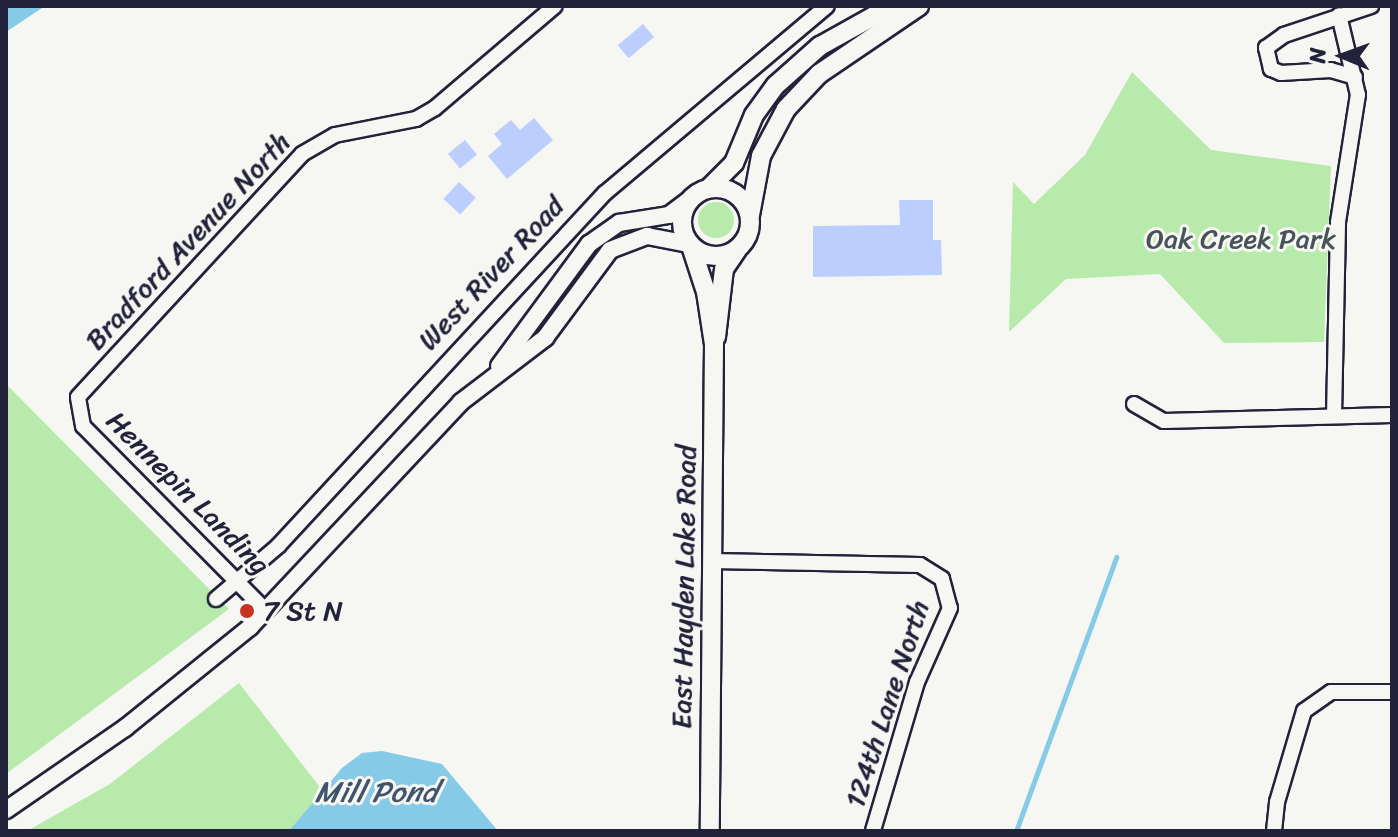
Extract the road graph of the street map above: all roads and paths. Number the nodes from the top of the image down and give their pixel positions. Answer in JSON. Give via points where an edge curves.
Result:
{"nodes":[{"id":1,"x":555,"y":6,"type":"edge"},
{"id":2,"x":827,"y":6,"type":"edge"},
{"id":3,"x":892,"y":6,"type":"edge"},
{"id":4,"x":919,"y":6,"type":"edge"},
{"id":5,"x":1371,"y":6,"type":"edge"},
{"id":6,"x":1339,"y":15,"type":"junction"},
{"id":7,"x":1355,"y":77,"type":"junction"},
{"id":8,"x":709,"y":188,"type":"junction"},
{"id":9,"x":689,"y":200,"type":"junction"},
{"id":10,"x":750,"y":215,"type":"junction"},
{"id":11,"x":690,"y":245,"type":"junction"},
{"id":12,"x":737,"y":250,"type":"junction"},
{"id":13,"x":714,"y":344,"type":"junction"},
{"id":14,"x":491,"y":377,"type":"junction"},
{"id":15,"x":1134,"y":404,"type":"dead end"},
{"id":16,"x":77,"y":410,"type":"joint"},
{"id":17,"x":1392,"y":415,"type":"edge"},
{"id":18,"x":1334,"y":416,"type":"junction"},
{"id":19,"x":712,"y":561,"type":"junction"},
{"id":20,"x":241,"y":581,"type":"junction"},
{"id":21,"x":216,"y":599,"type":"dead end"},
{"id":22,"x":266,"y":611,"type":"junction"},
{"id":23,"x":1392,"y":692,"type":"edge"},
{"id":24,"x":6,"y":810,"type":"edge"},
{"id":25,"x":710,"y":831,"type":"edge"},
{"id":26,"x":873,"y":831,"type":"edge"},
{"id":27,"x":1274,"y":831,"type":"edge"}],
"edges":[{"from":1,"to":16,"type":"street","name":"Bradford Avenue North","via":[[435,108],[405,122],[335,135],[302,154],[88,384]]},
{"from":2,"to":20,"type":"street","name":"West River Road","via":[[576,221],[349,472]]},
{"from":3,"to":8,"type":"main road","via":[[820,46],[782,78],[754,115],[734,163]]},
{"from":4,"to":10,"type":"main road","via":[[819,74],[786,109],[761,156]]},
{"from":5,"to":6,"type":"street"},
{"from":6,"to":7,"type":"street"},
{"from":6,"to":7,"type":"street","via":[[1271,40],[1266,58],[1281,73],[1331,70]]},
{"from":7,"to":18,"type":"street","via":[[1356,116],[1338,222]]},
{"from":8,"to":9,"type":"main road"},
{"from":8,"to":10,"type":"main road","via":[[734,193]]},
{"from":9,"to":11,"type":"main road","via":[[682,225]]},
{"from":9,"to":14,"type":"street","name":"West River Road","via":[[669,215],[619,223],[589,244],[549,306]]},
{"from":10,"to":12,"type":"main road","via":[[748,235]]},
{"from":11,"to":12,"type":"main road","via":[[718,257]]},
{"from":11,"to":13,"type":"main road","name":"East Hayden Lake Road","via":[[706,292]]},
{"from":11,"to":14,"type":"street","name":"West River Road","via":[[647,236],[621,243],[602,259],[545,338]]},
{"from":12,"to":13,"type":"main road","name":"East Hayden Lake Road","via":[[724,269]]},
{"from":13,"to":19,"type":"main road","name":"East Hayden Lake Road"},
{"from":14,"to":22,"type":"street","name":"West River Road","via":[[434,429]]},
{"from":15,"to":18,"type":"street","via":[[1164,421]]},
{"from":16,"to":20,"type":"street","name":"Hennepin Landing","via":[[83,426]]},
{"from":17,"to":18,"type":"street"},
{"from":19,"to":25,"type":"main road","name":"East Hayden Lake Road"},
{"from":19,"to":26,"type":"street","name":"124th Lane North","via":[[914,565],[933,570],[942,579],[950,608],[917,682]]},
{"from":20,"to":21,"type":"street","name":"West River Road"},
{"from":20,"to":22,"type":"street","name":"Hennepin Landing"},
{"from":22,"to":24,"type":"street","name":"West River Road","via":[[160,702]]},
{"from":23,"to":27,"type":"street","via":[[1331,692],[1304,711],[1277,802]]}]}
